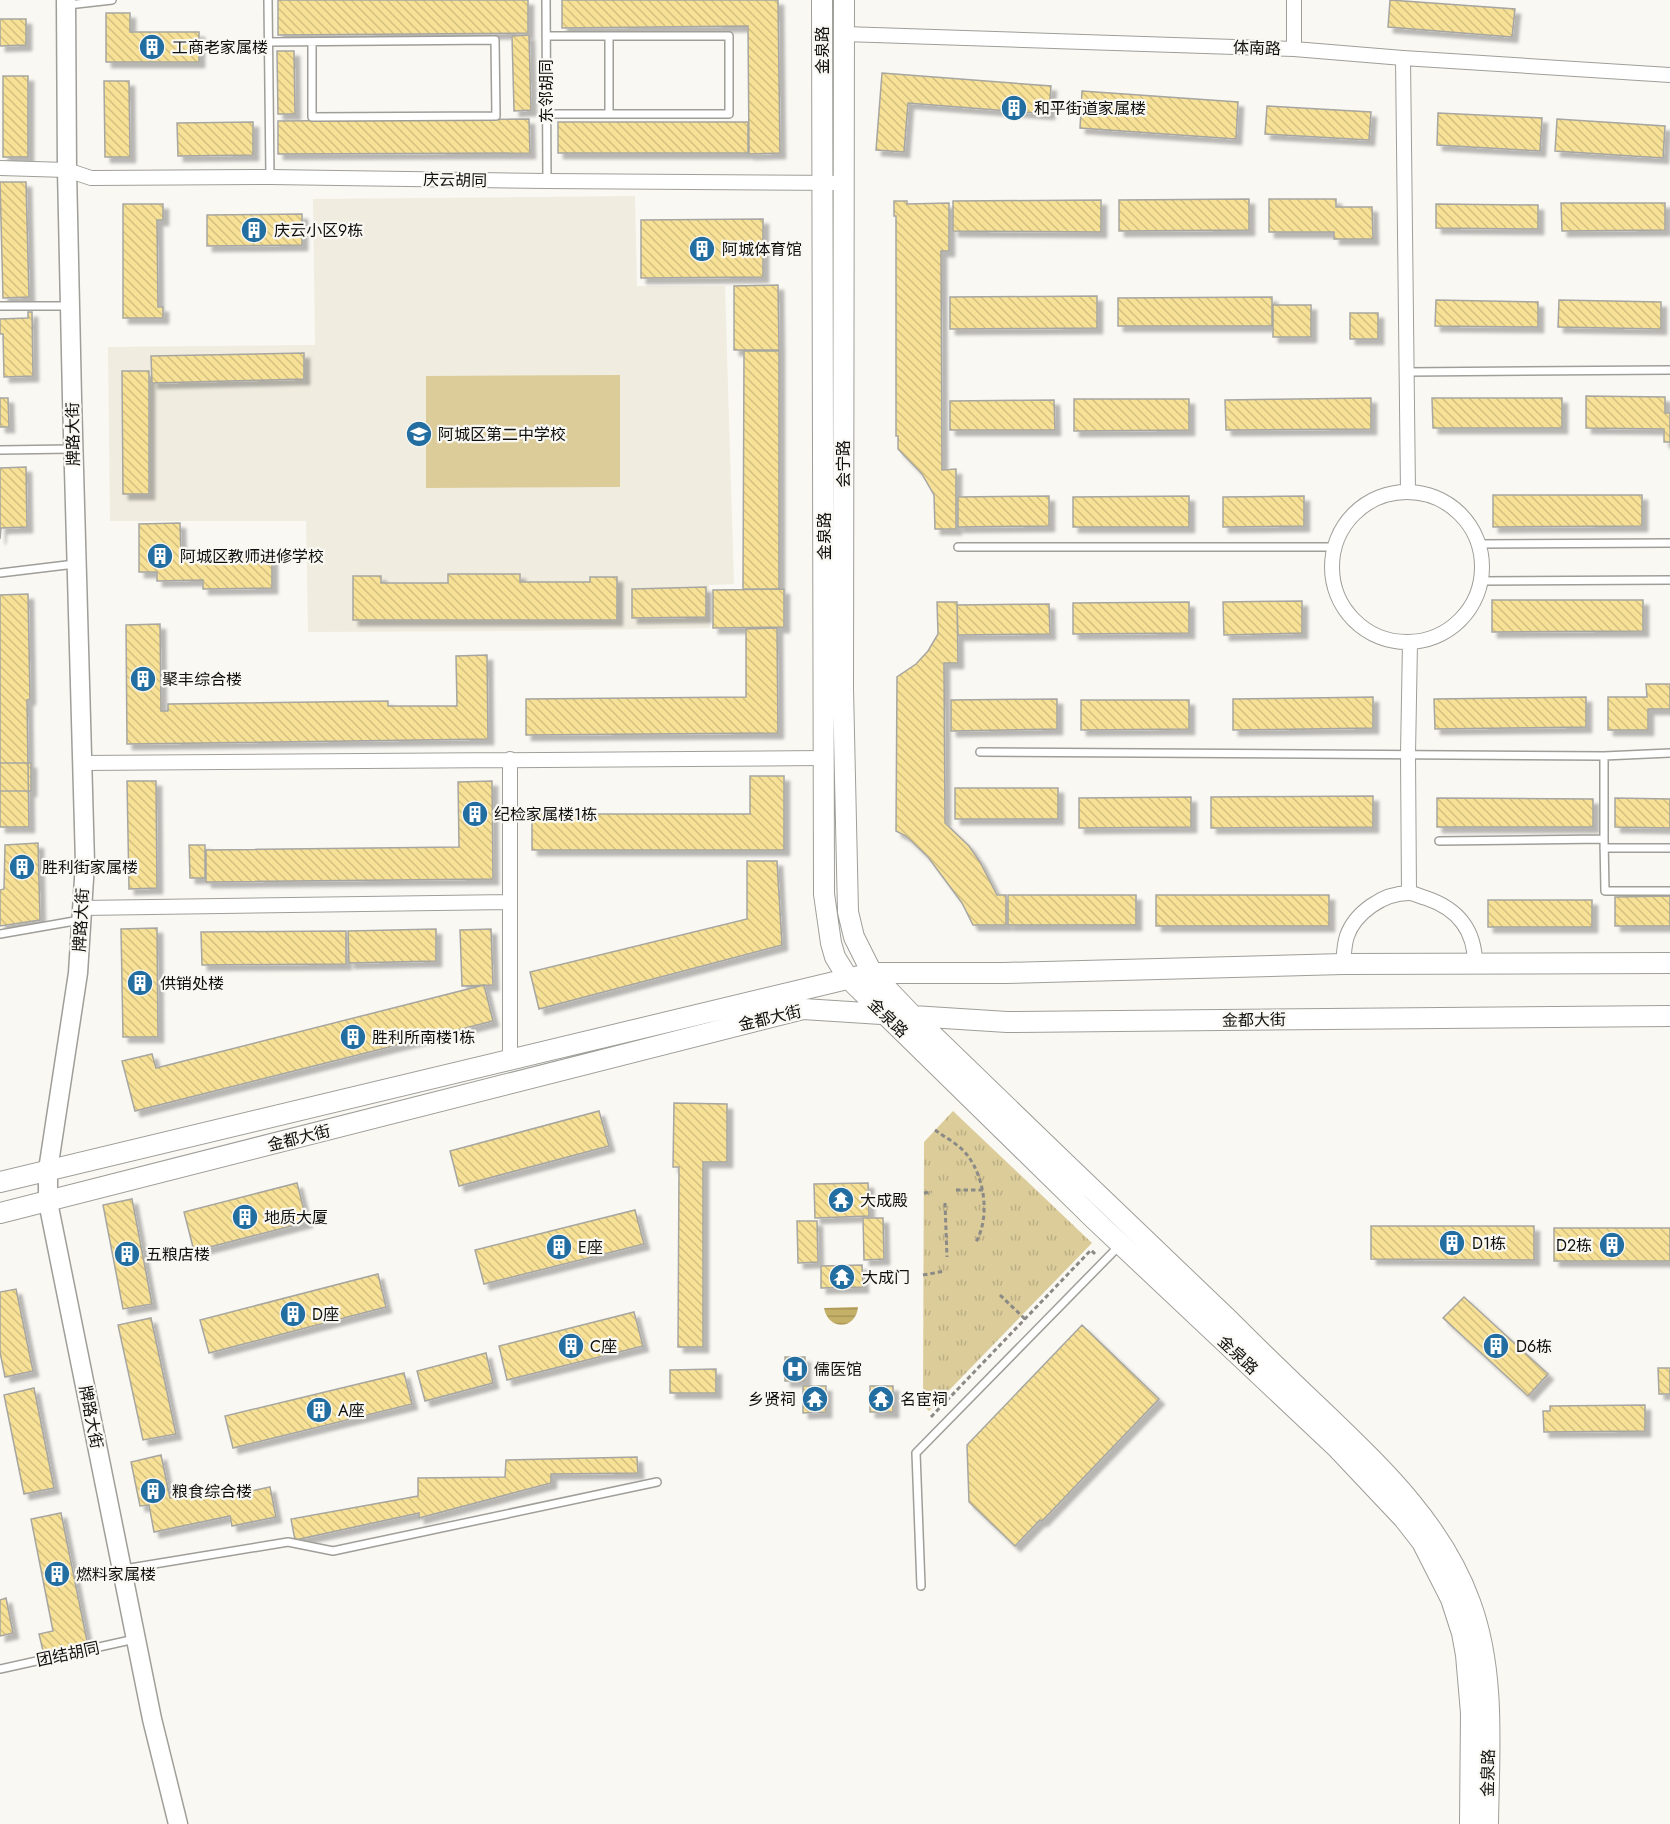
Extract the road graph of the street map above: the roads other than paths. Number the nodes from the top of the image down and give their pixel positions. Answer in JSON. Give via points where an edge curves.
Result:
{"nodes":[{"id":1,"x":112,"y":0,"type":"edge"},
{"id":2,"x":268,"y":0,"type":"edge"},
{"id":3,"x":546,"y":0,"type":"edge"},
{"id":4,"x":822,"y":0,"type":"edge"},
{"id":5,"x":844,"y":0,"type":"edge"},
{"id":6,"x":1294,"y":0,"type":"edge"},
{"id":7,"x":66,"y":2,"type":"edge"},
{"id":8,"x":844,"y":34,"type":"junction"},
{"id":9,"x":546,"y":36,"type":"junction"},
{"id":10,"x":609,"y":36,"type":"junction"},
{"id":11,"x":268,"y":42,"type":"junction"},
{"id":12,"x":312,"y":42,"type":"junction"},
{"id":13,"x":1294,"y":49,"type":"junction"},
{"id":14,"x":1403,"y":58,"type":"junction"},
{"id":15,"x":1670,"y":75,"type":"edge"},
{"id":16,"x":546,"y":114,"type":"junction"},
{"id":17,"x":609,"y":114,"type":"junction"},
{"id":18,"x":0,"y":168,"type":"edge"},
{"id":19,"x":67,"y":170,"type":"junction"},
{"id":20,"x":270,"y":177,"type":"junction"},
{"id":21,"x":546,"y":181,"type":"junction"},
{"id":22,"x":823,"y":183,"type":"junction"},
{"id":23,"x":844,"y":183,"type":"junction"},
{"id":24,"x":0,"y":306,"type":"edge"},
{"id":25,"x":70,"y":306,"type":"junction"},
{"id":26,"x":1670,"y":370,"type":"edge"},
{"id":27,"x":1407,"y":372,"type":"junction"},
{"id":28,"x":73,"y":449,"type":"junction"},
{"id":29,"x":0,"y":450,"type":"edge"},
{"id":30,"x":1408,"y":492,"type":"junction"},
{"id":31,"x":1670,"y":543,"type":"edge"},
{"id":32,"x":1478,"y":544,"type":"junction"},
{"id":33,"x":958,"y":548,"type":"dead end"},
{"id":34,"x":1335,"y":548,"type":"junction"},
{"id":35,"x":76,"y":563,"type":"junction"},
{"id":36,"x":0,"y":573,"type":"edge"},
{"id":37,"x":1670,"y":580,"type":"edge"},
{"id":38,"x":1481,"y":581,"type":"junction"},
{"id":39,"x":1410,"y":642,"type":"junction"},
{"id":40,"x":980,"y":752,"type":"dead end"},
{"id":41,"x":1670,"y":753,"type":"edge"},
{"id":42,"x":1408,"y":754,"type":"junction"},
{"id":43,"x":1604,"y":756,"type":"junction"},
{"id":44,"x":824,"y":758,"type":"junction"},
{"id":45,"x":510,"y":759,"type":"junction"},
{"id":46,"x":82,"y":763,"type":"junction"},
{"id":47,"x":1439,"y":841,"type":"dead end"},
{"id":48,"x":1604,"y":843,"type":"junction"},
{"id":49,"x":1670,"y":848,"type":"edge"},
{"id":50,"x":1670,"y":891,"type":"edge"},
{"id":51,"x":1409,"y":893,"type":"junction"},
{"id":52,"x":510,"y":902,"type":"junction"},
{"id":53,"x":82,"y":914,"type":"junction"},
{"id":54,"x":0,"y":934,"type":"edge"},
{"id":55,"x":1670,"y":963,"type":"edge"},
{"id":56,"x":1343,"y":964,"type":"junction"},
{"id":57,"x":1475,"y":964,"type":"junction"},
{"id":58,"x":872,"y":972,"type":"junction"},
{"id":59,"x":848,"y":978,"type":"junction"},
{"id":60,"x":883,"y":1014,"type":"junction"},
{"id":61,"x":912,"y":1015,"type":"junction"},
{"id":62,"x":1670,"y":1016,"type":"edge"},
{"id":63,"x":510,"y":1059,"type":"junction"},
{"id":64,"x":48,"y":1170,"type":"junction"},
{"id":65,"x":0,"y":1182,"type":"edge"},
{"id":66,"x":48,"y":1202,"type":"junction"},
{"id":67,"x":0,"y":1214,"type":"edge"},
{"id":68,"x":1120,"y":1244,"type":"junction"},
{"id":69,"x":657,"y":1482,"type":"dead end"},
{"id":70,"x":122,"y":1570,"type":"junction"},
{"id":71,"x":921,"y":1586,"type":"dead end"},
{"id":72,"x":136,"y":1639,"type":"junction"},
{"id":73,"x":0,"y":1669,"type":"edge"},
{"id":74,"x":178,"y":1824,"type":"edge"},
{"id":75,"x":1470,"y":1824,"type":"edge"},
{"id":76,"x":1488,"y":1824,"type":"edge"}],
"edges":[{"from":1,"to":7,"type":"lane"},
{"from":2,"to":11,"type":"lane"},
{"from":3,"to":9,"type":"lane","name":"东邻胡同"},
{"from":4,"to":22,"type":"main road","name":"金泉路"},
{"from":5,"to":8,"type":"main road","name":"会宁路"},
{"from":6,"to":13,"type":"street"},
{"from":7,"to":19,"type":"street","name":"牌路大街"},
{"from":8,"to":13,"type":"street","name":"体南路"},
{"from":8,"to":23,"type":"main road","name":"会宁路"},
{"from":9,"to":10,"type":"lane"},
{"from":9,"to":16,"type":"lane","name":"东邻胡同"},
{"from":10,"to":17,"type":"lane"},
{"from":10,"to":17,"type":"lane","via":[[729,36],[729,114]]},
{"from":11,"to":12,"type":"lane"},
{"from":11,"to":20,"type":"lane"},
{"from":12,"to":12,"type":"lane","via":[[495,40],[496,116],[312,117]]},
{"from":13,"to":14,"type":"street","name":"体南路"},
{"from":14,"to":15,"type":"street","name":"体南路"},
{"from":14,"to":27,"type":"street"},
{"from":16,"to":17,"type":"lane"},
{"from":16,"to":21,"type":"lane","name":"东邻胡同"},
{"from":18,"to":19,"type":"street","name":"庆云胡同"},
{"from":19,"to":20,"type":"street","name":"庆云胡同","via":[[91,178]]},
{"from":19,"to":25,"type":"street","name":"牌路大街"},
{"from":20,"to":21,"type":"street","name":"庆云胡同"},
{"from":21,"to":22,"type":"street","name":"庆云胡同"},
{"from":22,"to":23,"type":"street","name":"庆云胡同"},
{"from":22,"to":44,"type":"main road","name":"金泉路"},
{"from":23,"to":58,"type":"main road","name":"会宁路","via":[[843,689],[848,912],[854,937]]},
{"from":24,"to":25,"type":"lane"},
{"from":25,"to":28,"type":"street","name":"牌路大街"},
{"from":26,"to":27,"type":"lane"},
{"from":27,"to":30,"type":"street"},
{"from":28,"to":29,"type":"lane"},
{"from":28,"to":35,"type":"street","name":"牌路大街"},
{"from":30,"to":32,"type":"street","via":[[1437,498],[1449,505],[1470,526]]},
{"from":30,"to":34,"type":"street","via":[[1379,498],[1354,514]]},
{"from":31,"to":32,"type":"lane"},
{"from":32,"to":38,"type":"street"},
{"from":33,"to":34,"type":"lane"},
{"from":34,"to":39,"type":"street","via":[[1334,583],[1346,611],[1355,622],[1381,638]]},
{"from":35,"to":36,"type":"lane"},
{"from":35,"to":46,"type":"street","name":"牌路大街"},
{"from":37,"to":38,"type":"lane"},
{"from":38,"to":39,"type":"street","via":[[1471,608],[1456,624],[1438,636]]},
{"from":39,"to":42,"type":"street"},
{"from":40,"to":42,"type":"lane"},
{"from":41,"to":43,"type":"lane"},
{"from":42,"to":43,"type":"lane"},
{"from":42,"to":51,"type":"street"},
{"from":43,"to":48,"type":"lane"},
{"from":44,"to":45,"type":"street"},
{"from":44,"to":59,"type":"main road","name":"金泉路","via":[[826,919],[835,957]]},
{"from":45,"to":46,"type":"street"},
{"from":45,"to":52,"type":"street"},
{"from":46,"to":53,"type":"street","name":"牌路大街"},
{"from":47,"to":48,"type":"lane"},
{"from":48,"to":49,"type":"lane"},
{"from":48,"to":50,"type":"lane","via":[[1605,891]]},
{"from":51,"to":56,"type":"street","via":[[1378,901],[1364,911],[1347,935]]},
{"from":51,"to":57,"type":"street","via":[[1439,903],[1462,922],[1473,939]]},
{"from":52,"to":53,"type":"street"},
{"from":52,"to":63,"type":"street"},
{"from":53,"to":54,"type":"lane"},
{"from":53,"to":64,"type":"street","name":"牌路大街","via":[[78,973]]},
{"from":55,"to":57,"type":"main road","name":"金都大街"},
{"from":56,"to":57,"type":"main road","name":"金都大街"},
{"from":56,"to":58,"type":"main road","name":"金都大街"},
{"from":58,"to":59,"type":"main road","name":"金都大街"},
{"from":58,"to":61,"type":"main road","name":"会宁路"},
{"from":59,"to":60,"type":"main road","name":"金泉路"},
{"from":59,"to":63,"type":"main road","name":"金都大街"},
{"from":60,"to":61,"type":"main road","name":"金都大街"},
{"from":60,"to":66,"type":"main road","name":"金都大街","via":[[803,1009]]},
{"from":60,"to":68,"type":"main road","name":"金泉路"},
{"from":61,"to":62,"type":"main road","name":"金都大街","via":[[1007,1022]]},
{"from":61,"to":76,"type":"main road","name":"金泉路","via":[[1352,1439],[1425,1518],[1459,1575],[1485,1655]]},
{"from":63,"to":64,"type":"main road","name":"金都大街"},
{"from":64,"to":65,"type":"main road","name":"金都大街"},
{"from":64,"to":66,"type":"street","name":"牌路大街"},
{"from":66,"to":67,"type":"main road","name":"金都大街"},
{"from":66,"to":70,"type":"street","name":"牌路大街"},
{"from":68,"to":71,"type":"lane","via":[[916,1452]]},
{"from":68,"to":75,"type":"main road","name":"金泉路","via":[[1336,1447],[1422,1542],[1451,1599],[1466,1655],[1471,1713]]},
{"from":69,"to":70,"type":"lane","via":[[333,1551],[288,1542]]},
{"from":70,"to":72,"type":"street","name":"牌路大街"},
{"from":72,"to":73,"type":"lane","name":"团结胡同"},
{"from":72,"to":74,"type":"street","name":"牌路大街"}]}
